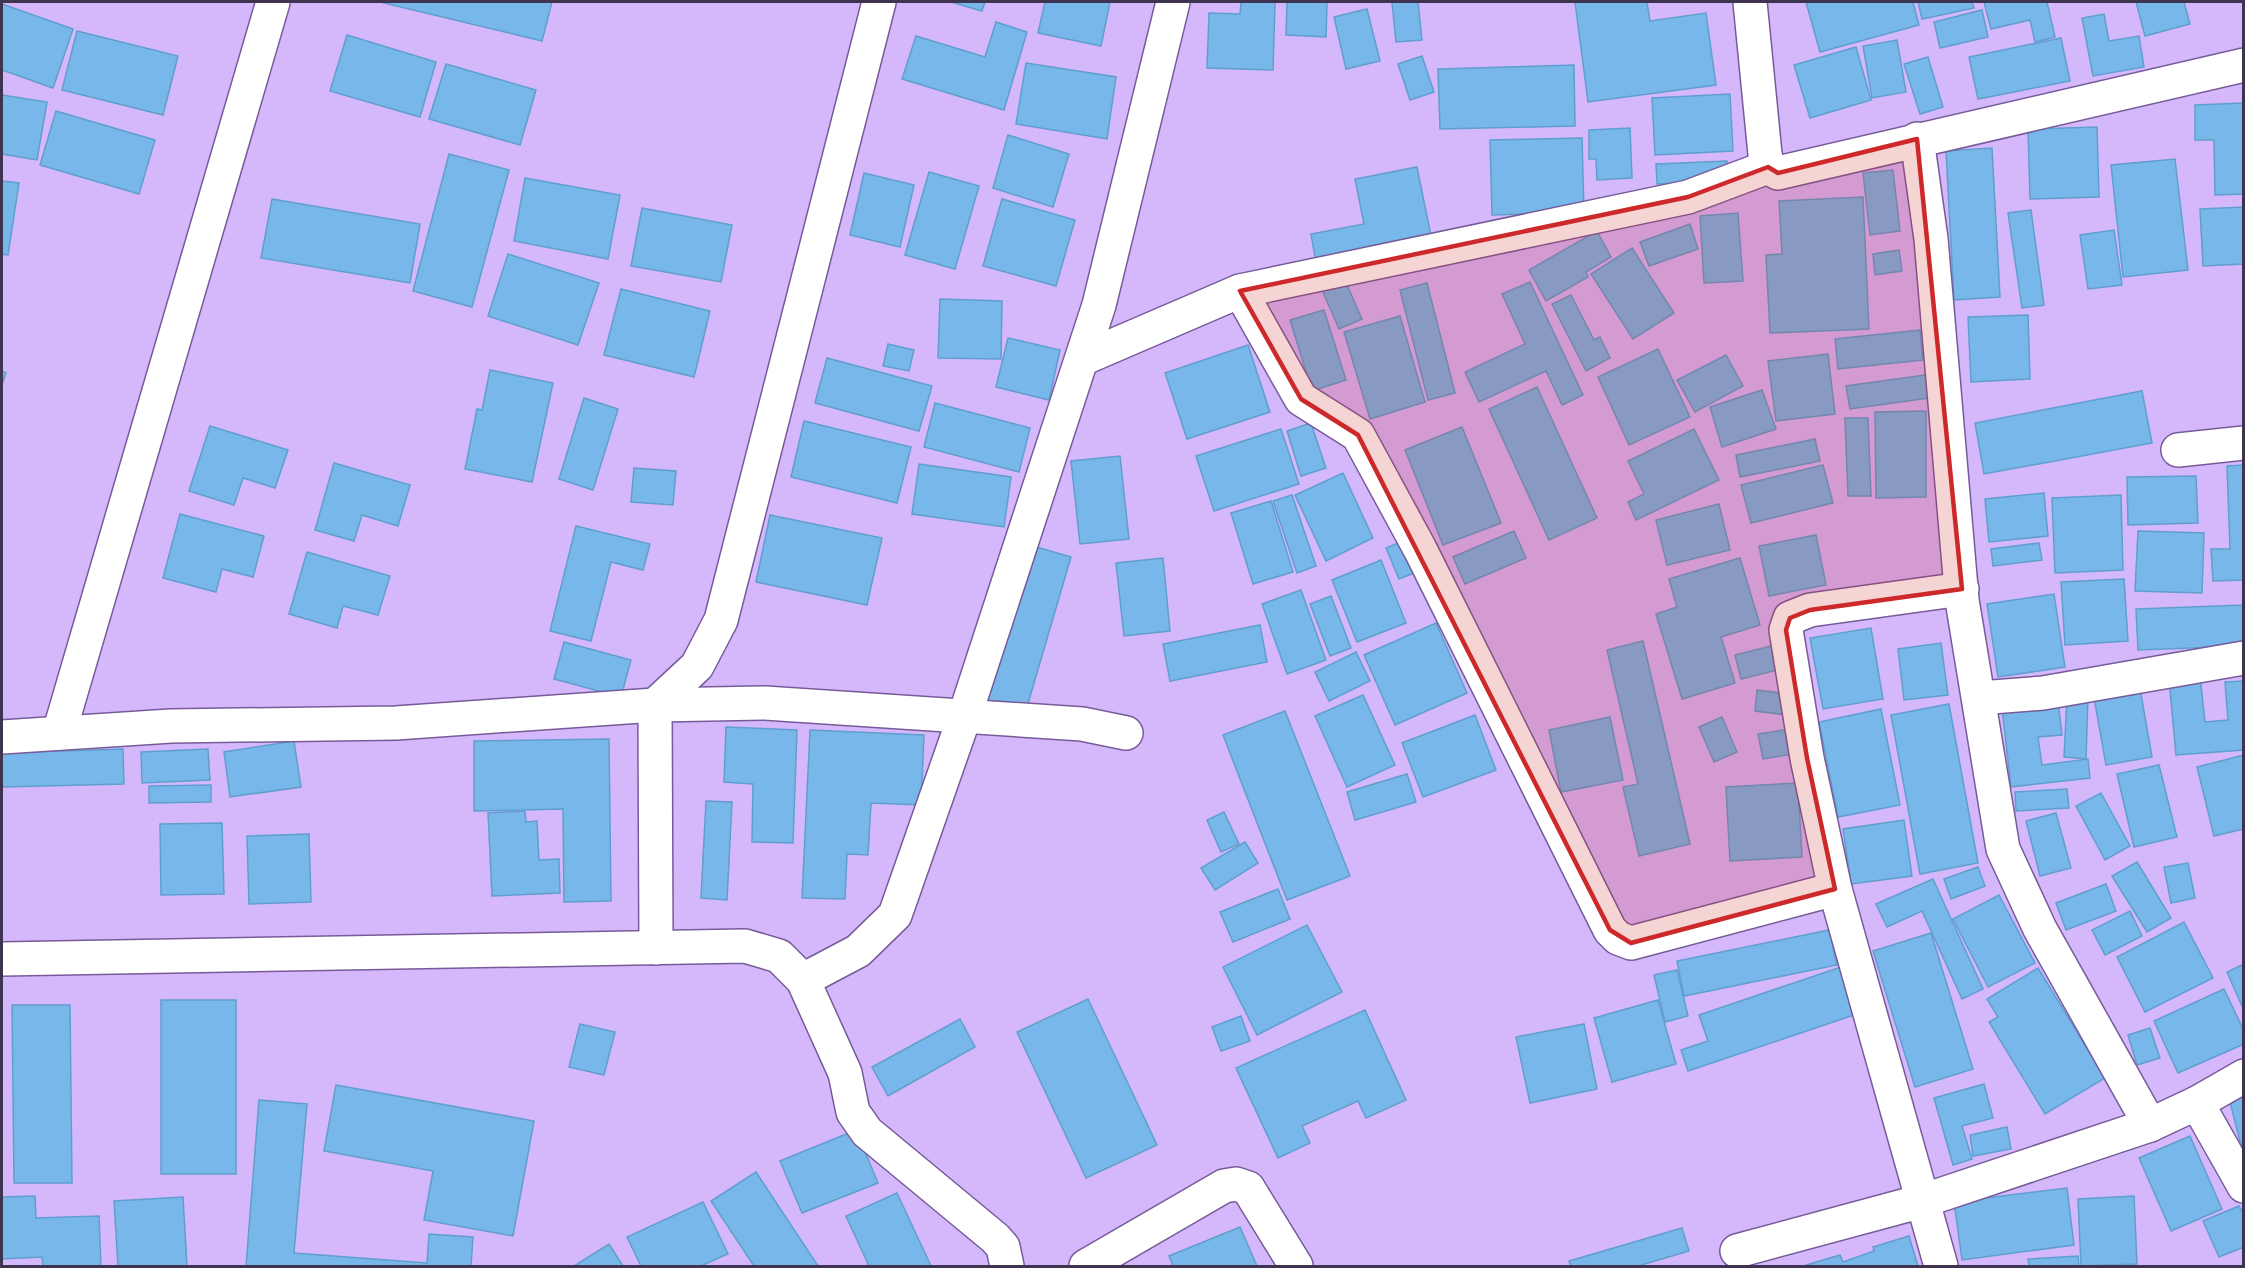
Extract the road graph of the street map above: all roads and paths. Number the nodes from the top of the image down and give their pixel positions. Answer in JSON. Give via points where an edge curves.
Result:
{"nodes":[{"id":1,"x":273,"y":2,"type":"edge"},
{"id":2,"x":879,"y":2,"type":"edge"},
{"id":3,"x":1173,"y":2,"type":"edge"},
{"id":4,"x":1750,"y":2,"type":"edge"},
{"id":5,"x":2244,"y":65,"type":"edge"},
{"id":6,"x":1917,"y":139,"type":"junction"},
{"id":7,"x":1768,"y":167,"type":"junction"},
{"id":8,"x":1240,"y":291,"type":"junction"},
{"id":9,"x":1082,"y":359,"type":"junction"},
{"id":10,"x":2244,"y":443,"type":"edge"},
{"id":11,"x":2178,"y":450,"type":"dead end"},
{"id":12,"x":1962,"y":589,"type":"junction"},
{"id":13,"x":2244,"y":658,"type":"edge"},
{"id":14,"x":1979,"y":698,"type":"junction"},
{"id":15,"x":655,"y":705,"type":"junction"},
{"id":16,"x":965,"y":715,"type":"junction"},
{"id":17,"x":59,"y":733,"type":"junction"},
{"id":18,"x":1126,"y":733,"type":"dead end"},
{"id":19,"x":2,"y":737,"type":"edge"},
{"id":20,"x":1835,"y":889,"type":"junction"},
{"id":21,"x":656,"y":948,"type":"junction"},
{"id":22,"x":2,"y":959,"type":"edge"},
{"id":23,"x":803,"y":980,"type":"junction"},
{"id":24,"x":2244,"y":1076,"type":"edge"},
{"id":25,"x":2197,"y":1103,"type":"junction"},
{"id":26,"x":2150,"y":1125,"type":"junction"},
{"id":27,"x":2244,"y":1186,"type":"edge"},
{"id":28,"x":1922,"y":1201,"type":"junction"},
{"id":29,"x":1737,"y":1251,"type":"dead end"},
{"id":30,"x":1007,"y":1266,"type":"edge"},
{"id":31,"x":1086,"y":1266,"type":"edge"},
{"id":32,"x":1296,"y":1266,"type":"edge"},
{"id":33,"x":1941,"y":1266,"type":"edge"}],
"edges":[{"from":1,"to":17,"type":"street"},
{"from":2,"to":15,"type":"street","via":[[721,620],[697,666]]},
{"from":3,"to":9,"type":"street","via":[[1099,305]]},
{"from":4,"to":7,"type":"street"},
{"from":5,"to":6,"type":"street"},
{"from":6,"to":7,"type":"street","via":[[1778,173]]},
{"from":6,"to":12,"type":"street","via":[[1931,239]]},
{"from":7,"to":8,"type":"street","via":[[1688,197]]},
{"from":8,"to":9,"type":"street"},
{"from":8,"to":20,"type":"street","via":[[1301,399],[1358,435],[1420,549],[1610,930],[1631,943]]},
{"from":9,"to":16,"type":"street"},
{"from":10,"to":11,"type":"street"},
{"from":12,"to":14,"type":"street"},
{"from":12,"to":20,"type":"street","via":[[1810,610],[1790,618],[1786,630],[1807,758]]},
{"from":13,"to":14,"type":"street","via":[[2043,693]]},
{"from":14,"to":26,"type":"street","via":[[2003,849],[2040,928]]},
{"from":15,"to":16,"type":"street","via":[[765,703]]},
{"from":15,"to":17,"type":"street","via":[[396,723],[171,726]]},
{"from":15,"to":21,"type":"street"},
{"from":16,"to":18,"type":"street","via":[[1082,723]]},
{"from":16,"to":23,"type":"street","via":[[895,915],[858,951]]},
{"from":17,"to":19,"type":"street"},
{"from":20,"to":28,"type":"street"},
{"from":21,"to":22,"type":"street"},
{"from":21,"to":23,"type":"street","via":[[745,946],[779,956]]},
{"from":23,"to":30,"type":"street","via":[[846,1073],[854,1112],[867,1132],[995,1238],[1003,1246]]},
{"from":24,"to":25,"type":"street"},
{"from":25,"to":26,"type":"street"},
{"from":25,"to":27,"type":"street"},
{"from":26,"to":28,"type":"street"},
{"from":28,"to":29,"type":"street"},
{"from":28,"to":33,"type":"street"},
{"from":31,"to":32,"type":"street","via":[[1224,1186],[1236,1184],[1248,1188]]}]}
